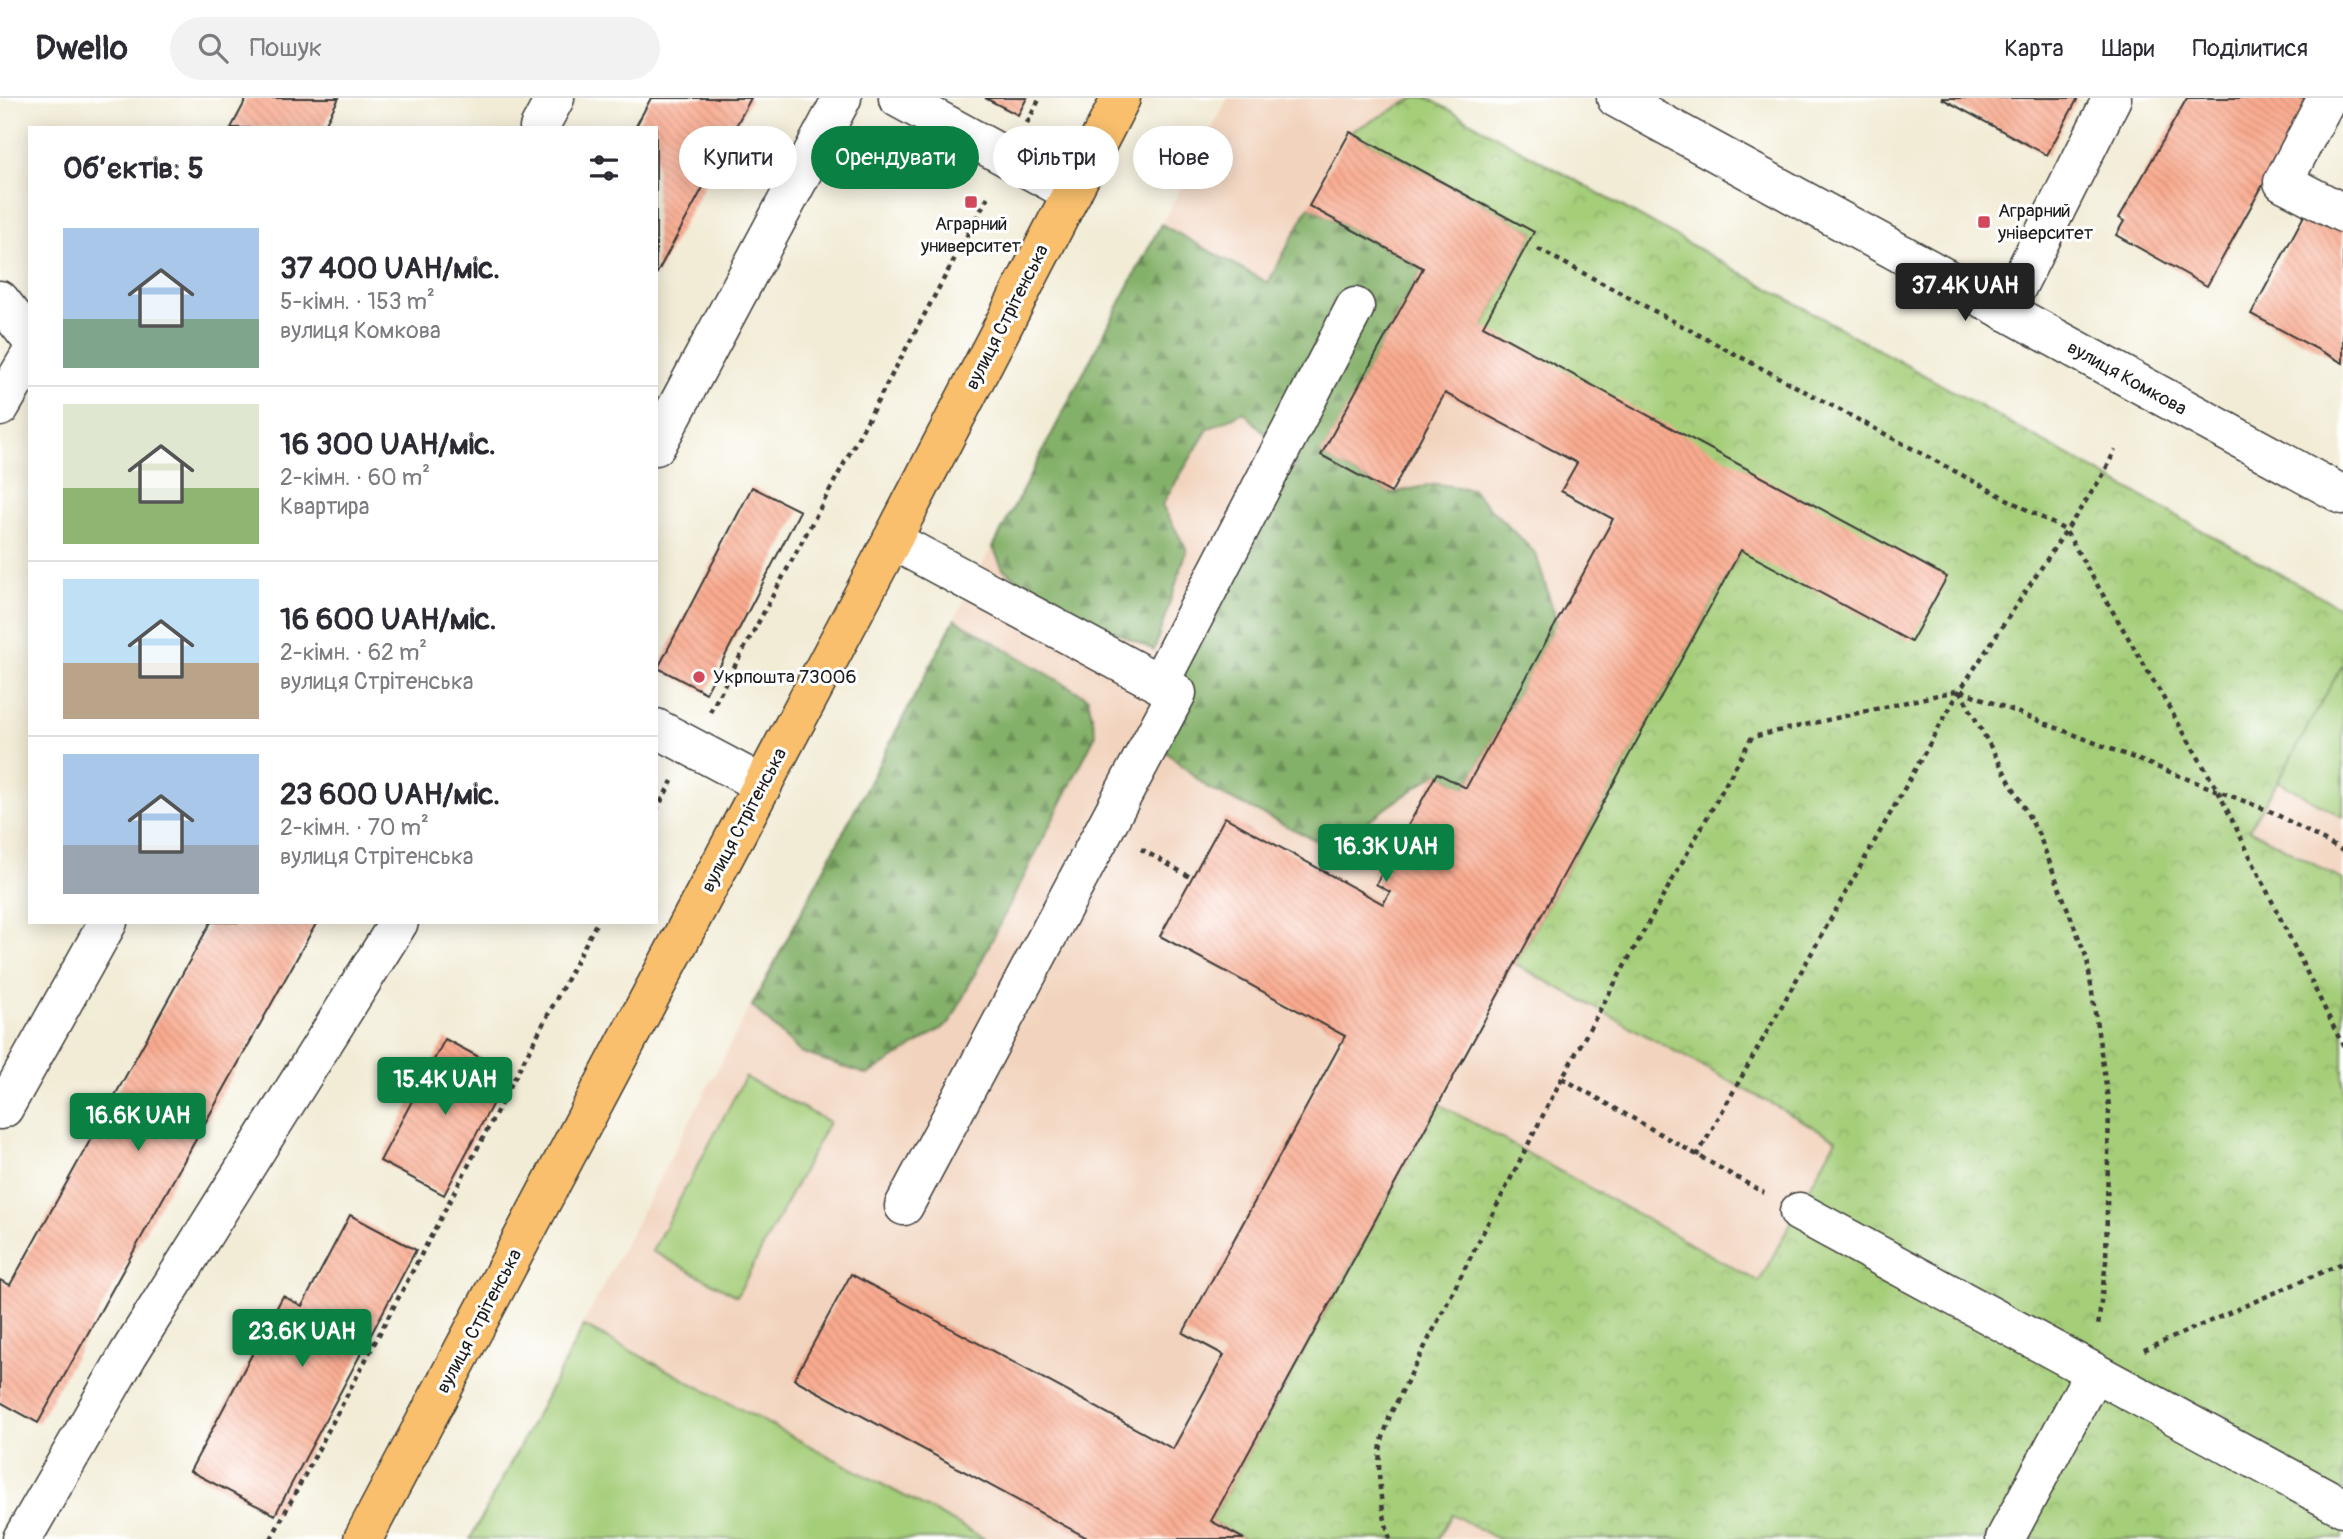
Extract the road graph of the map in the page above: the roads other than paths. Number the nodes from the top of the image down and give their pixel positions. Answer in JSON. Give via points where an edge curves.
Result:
{"nodes":[{"id":1,"x":555,"y":98,"type":"edge"},
{"id":2,"x":842,"y":98,"type":"edge"},
{"id":3,"x":898,"y":98,"type":"edge"},
{"id":4,"x":1121,"y":98,"type":"edge"},
{"id":5,"x":1616,"y":98,"type":"edge"},
{"id":6,"x":2112,"y":98,"type":"edge"},
{"id":7,"x":2327,"y":98,"type":"edge"},
{"id":8,"x":540,"y":126,"type":"edge"},
{"id":9,"x":1072,"y":193,"type":"junction"},
{"id":10,"x":2343,"y":213,"type":"edge"},
{"id":11,"x":0,"y":300,"type":"edge"},
{"id":12,"x":1354,"y":307,"type":"dead end"},
{"id":13,"x":2005,"y":311,"type":"junction"},
{"id":14,"x":28,"y":335,"type":"edge"},
{"id":15,"x":28,"y":359,"type":"edge"},
{"id":16,"x":0,"y":407,"type":"edge"},
{"id":17,"x":658,"y":442,"type":"edge"},
{"id":18,"x":2343,"y":495,"type":"edge"},
{"id":19,"x":892,"y":540,"type":"junction"},
{"id":20,"x":1159,"y":684,"type":"junction"},
{"id":21,"x":658,"y":729,"type":"edge"},
{"id":22,"x":762,"y":785,"type":"junction"},
{"id":23,"x":107,"y":924,"type":"edge"},
{"id":24,"x":398,"y":924,"type":"edge"},
{"id":25,"x":0,"y":1110,"type":"edge"},
{"id":26,"x":904,"y":1206,"type":"dead end"},
{"id":27,"x":1799,"y":1212,"type":"road end"},
{"id":28,"x":2094,"y":1372,"type":"junction"},
{"id":29,"x":2343,"y":1507,"type":"edge"},
{"id":30,"x":22,"y":1539,"type":"edge"},
{"id":31,"x":363,"y":1539,"type":"edge"},
{"id":32,"x":2005,"y":1539,"type":"edge"}],
"edges":[{"from":1,"to":8,"type":"street"},
{"from":2,"to":17,"type":"street"},
{"from":3,"to":9,"type":"street"},
{"from":4,"to":9,"type":"main road","name":"вулиця Стрітенська"},
{"from":5,"to":13,"type":"street","name":"вулиця Комкова"},
{"from":6,"to":13,"type":"street"},
{"from":7,"to":10,"type":"street","via":[[2283,182]]},
{"from":9,"to":19,"type":"main road","name":"вулиця Стрітенська"},
{"from":11,"to":14,"type":"street"},
{"from":12,"to":20,"type":"street"},
{"from":13,"to":18,"type":"street","name":"вулиця Комкова"},
{"from":15,"to":16,"type":"street"},
{"from":19,"to":20,"type":"street"},
{"from":19,"to":22,"type":"main road","name":"вулиця Стрітенська"},
{"from":20,"to":26,"type":"street","via":[[1177,693]]},
{"from":21,"to":22,"type":"street"},
{"from":22,"to":31,"type":"main road","name":"вулиця Стрітенська"},
{"from":23,"to":25,"type":"street"},
{"from":24,"to":30,"type":"street","via":[[128,1355]]},
{"from":27,"to":28,"type":"street"},
{"from":28,"to":29,"type":"street"},
{"from":28,"to":32,"type":"street"}]}
